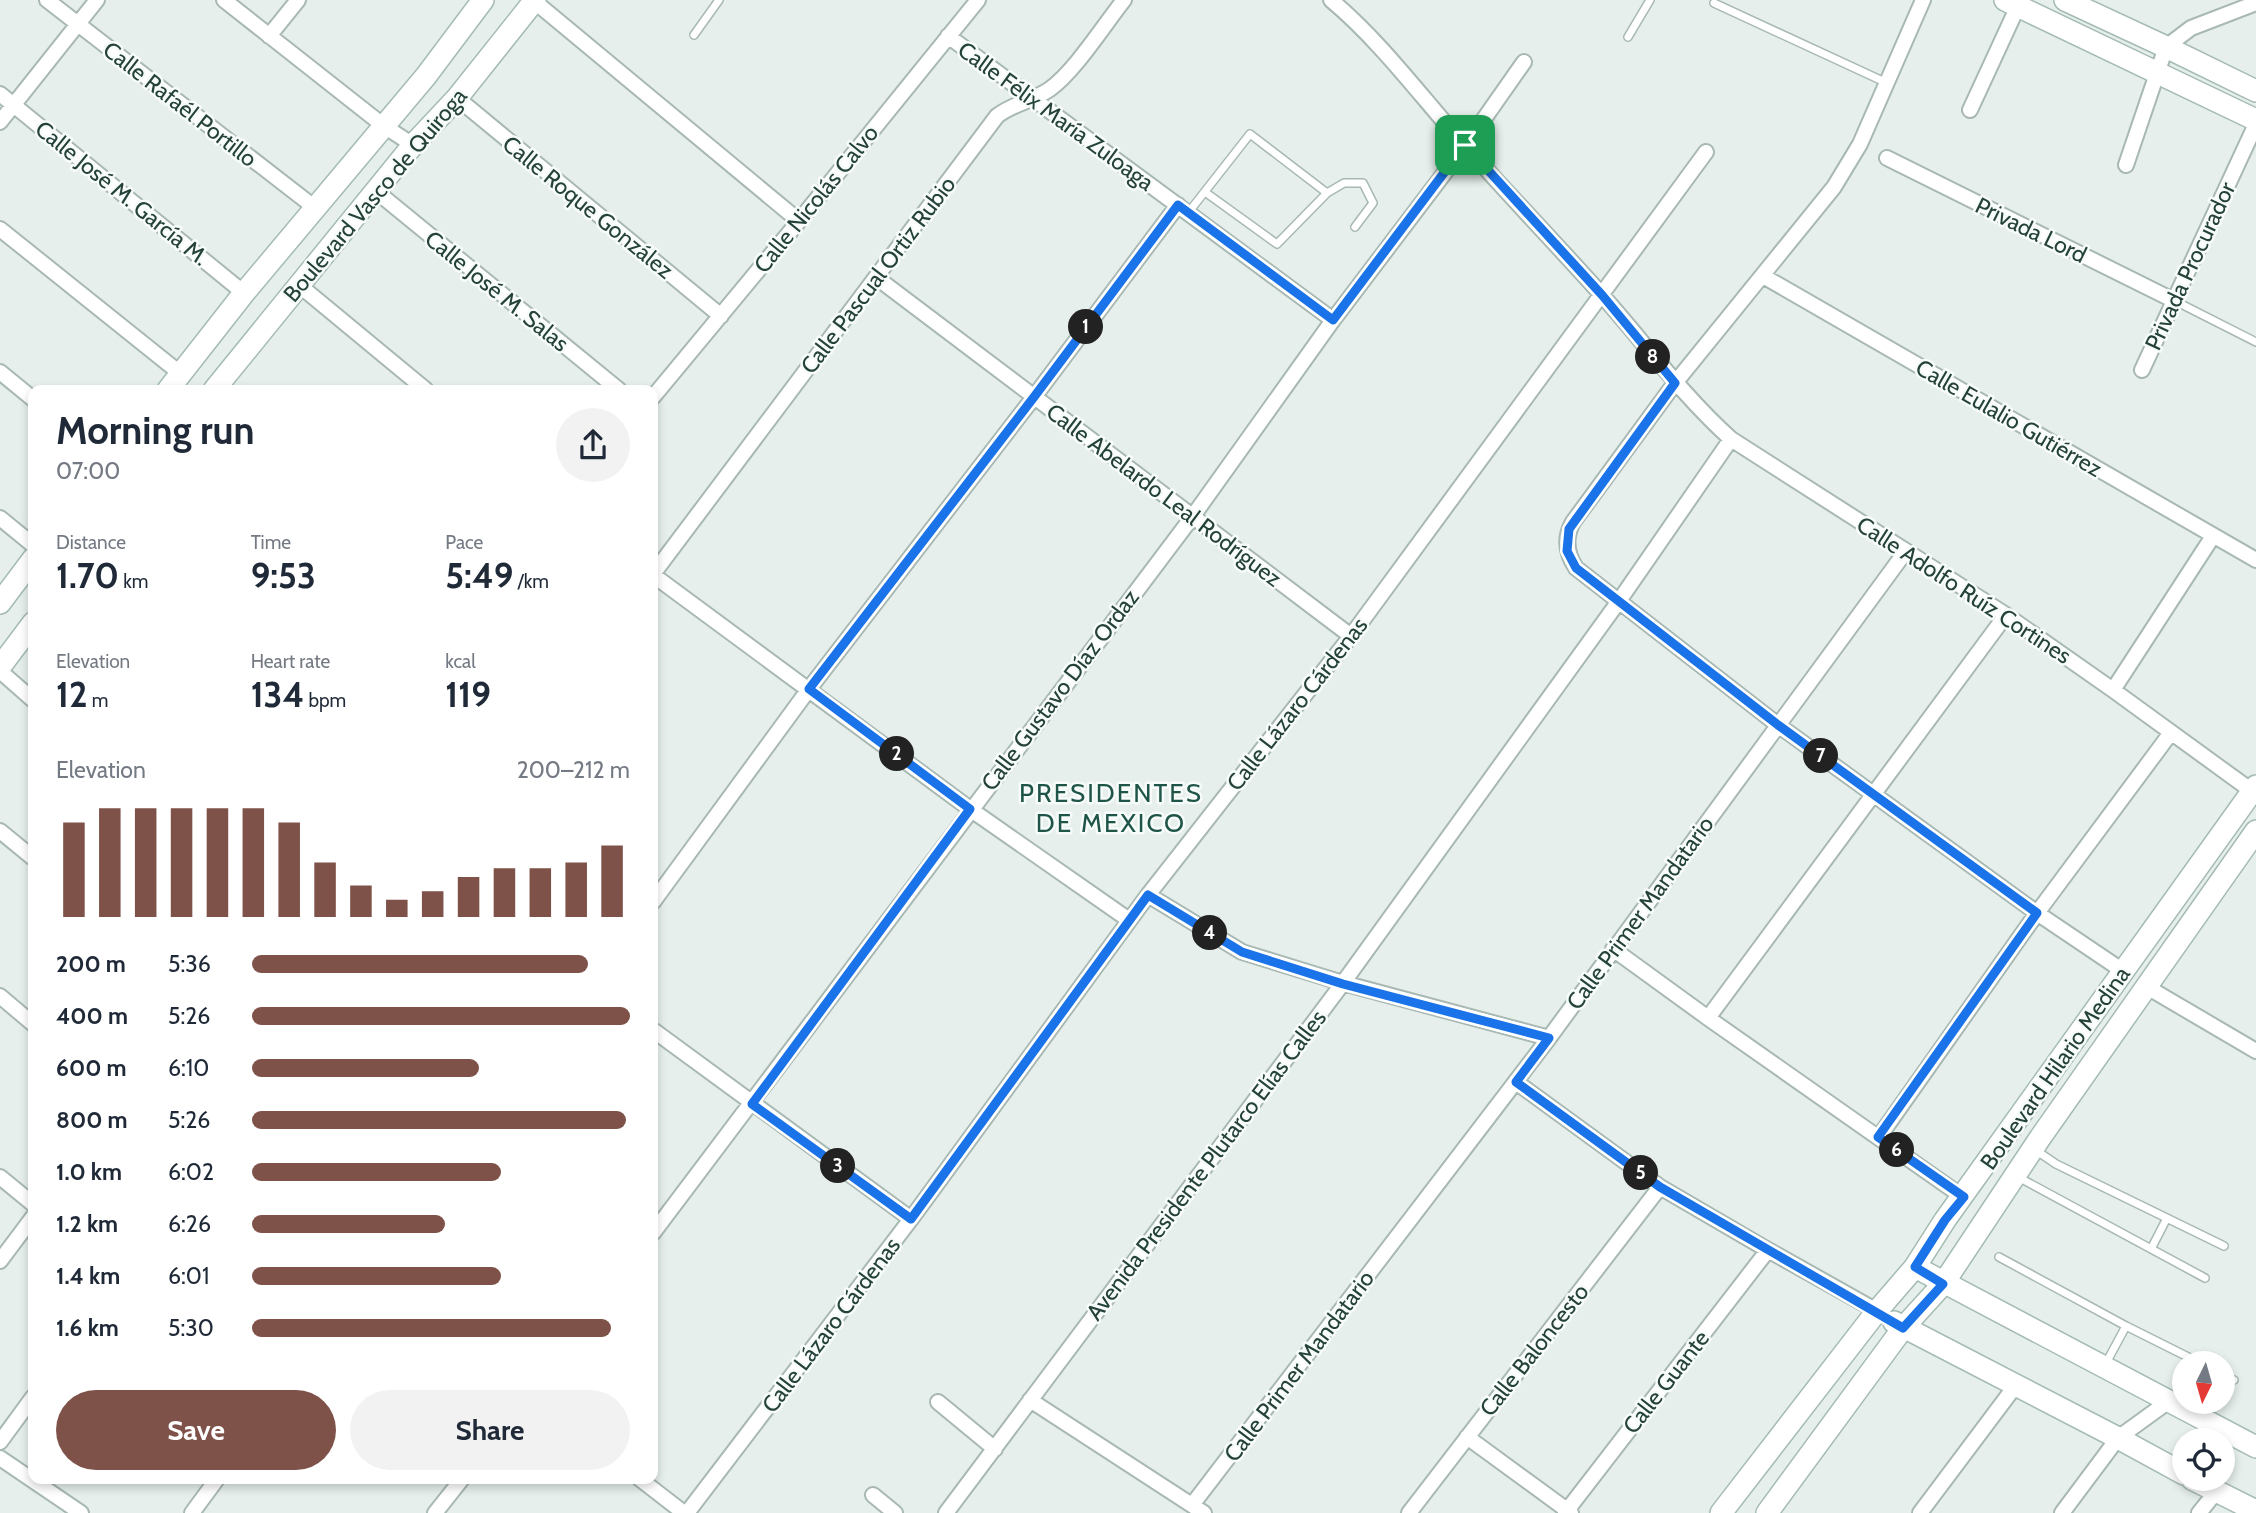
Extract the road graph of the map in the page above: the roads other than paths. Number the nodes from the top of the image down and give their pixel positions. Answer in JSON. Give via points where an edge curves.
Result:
{"nodes":[{"id":1,"x":47,"y":0,"type":"edge"},
{"id":2,"x":97,"y":0,"type":"edge"},
{"id":3,"x":224,"y":0,"type":"edge"},
{"id":4,"x":298,"y":0,"type":"edge"},
{"id":5,"x":483,"y":0,"type":"edge"},
{"id":6,"x":534,"y":0,"type":"edge"},
{"id":7,"x":719,"y":0,"type":"edge"},
{"id":8,"x":978,"y":0,"type":"edge"},
{"id":9,"x":1124,"y":0,"type":"edge"},
{"id":10,"x":1331,"y":0,"type":"edge"},
{"id":11,"x":1650,"y":0,"type":"edge"},
{"id":12,"x":1923,"y":0,"type":"edge"},
{"id":13,"x":2065,"y":0,"type":"edge"},
{"id":14,"x":1714,"y":3,"type":"dead end"},
{"id":15,"x":2011,"y":3,"type":"edge"},
{"id":16,"x":2256,"y":3,"type":"edge"},
{"id":17,"x":78,"y":25,"type":"junction"},
{"id":18,"x":694,"y":35,"type":"dead end"},
{"id":19,"x":269,"y":36,"type":"junction"},
{"id":20,"x":948,"y":36,"type":"junction"},
{"id":21,"x":1628,"y":37,"type":"dead end"},
{"id":22,"x":2166,"y":47,"type":"junction"},
{"id":23,"x":1524,"y":62,"type":"dead end"},
{"id":24,"x":2159,"y":72,"type":"junction"},
{"id":25,"x":1887,"y":83,"type":"junction"},
{"id":26,"x":2256,"y":91,"type":"edge"},
{"id":27,"x":0,"y":94,"type":"edge"},
{"id":28,"x":1033,"y":97,"type":"junction"},
{"id":29,"x":457,"y":98,"type":"junction"},
{"id":30,"x":13,"y":105,"type":"junction"},
{"id":31,"x":1970,"y":110,"type":"dead end"},
{"id":32,"x":0,"y":122,"type":"edge"},
{"id":33,"x":2256,"y":122,"type":"edge"},
{"id":34,"x":384,"y":126,"type":"junction"},
{"id":35,"x":413,"y":145,"type":"junction"},
{"id":36,"x":1465,"y":145,"type":"junction"},
{"id":37,"x":1706,"y":152,"type":"dead end"},
{"id":38,"x":1887,"y":158,"type":"dead end"},
{"id":39,"x":2126,"y":165,"type":"dead end"},
{"id":40,"x":1205,"y":191,"type":"junction"},
{"id":41,"x":377,"y":192,"type":"junction"},
{"id":42,"x":1327,"y":193,"type":"junction"},
{"id":43,"x":314,"y":207,"type":"junction"},
{"id":44,"x":1183,"y":209,"type":"junction"},
{"id":45,"x":800,"y":221,"type":"junction"},
{"id":46,"x":1354,"y":227,"type":"dead end"},
{"id":47,"x":0,"y":229,"type":"edge"},
{"id":48,"x":1763,"y":275,"type":"junction"},
{"id":49,"x":877,"y":278,"type":"junction"},
{"id":50,"x":299,"y":285,"type":"junction"},
{"id":51,"x":244,"y":293,"type":"junction"},
{"id":52,"x":1602,"y":295,"type":"junction"},
{"id":53,"x":2175,"y":301,"type":"junction"},
{"id":54,"x":720,"y":316,"type":"junction"},
{"id":55,"x":1333,"y":320,"type":"junction"},
{"id":56,"x":2256,"y":342,"type":"edge"},
{"id":57,"x":2142,"y":370,"type":"dead end"},
{"id":58,"x":0,"y":372,"type":"edge"},
{"id":59,"x":174,"y":382,"type":"edge"},
{"id":60,"x":1675,"y":383,"type":"junction"},
{"id":61,"x":223,"y":385,"type":"edge"},
{"id":62,"x":420,"y":385,"type":"edge"},
{"id":63,"x":613,"y":385,"type":"edge"},
{"id":64,"x":658,"y":391,"type":"edge"},
{"id":65,"x":28,"y":395,"type":"edge"},
{"id":66,"x":1034,"y":397,"type":"junction"},
{"id":67,"x":1731,"y":439,"type":"junction"},
{"id":68,"x":1193,"y":516,"type":"junction"},
{"id":69,"x":0,"y":518,"type":"edge"},
{"id":70,"x":2213,"y":536,"type":"junction"},
{"id":71,"x":28,"y":541,"type":"edge"},
{"id":72,"x":1906,"y":551,"type":"junction"},
{"id":73,"x":2256,"y":560,"type":"edge"},
{"id":74,"x":28,"y":566,"type":"edge"},
{"id":75,"x":658,"y":568,"type":"edge"},
{"id":76,"x":658,"y":579,"type":"edge"},
{"id":77,"x":1619,"y":601,"type":"junction"},
{"id":78,"x":0,"y":603,"type":"edge"},
{"id":79,"x":2006,"y":615,"type":"junction"},
{"id":80,"x":28,"y":630,"type":"edge"},
{"id":81,"x":1351,"y":636,"type":"junction"},
{"id":82,"x":0,"y":669,"type":"edge"},
{"id":83,"x":809,"y":689,"type":"junction"},
{"id":84,"x":2113,"y":690,"type":"junction"},
{"id":85,"x":28,"y":695,"type":"edge"},
{"id":86,"x":1778,"y":725,"type":"junction"},
{"id":87,"x":2170,"y":734,"type":"junction"},
{"id":88,"x":2254,"y":791,"type":"edge"},
{"id":89,"x":1873,"y":794,"type":"junction"},
{"id":90,"x":970,"y":809,"type":"junction"},
{"id":91,"x":0,"y":831,"type":"edge"},
{"id":92,"x":2256,"y":831,"type":"edge"},
{"id":93,"x":28,"y":854,"type":"edge"},
{"id":94,"x":658,"y":895,"type":"edge"},
{"id":95,"x":1148,"y":895,"type":"junction"},
{"id":96,"x":2037,"y":913,"type":"junction"},
{"id":97,"x":1129,"y":920,"type":"junction"},
{"id":98,"x":1613,"y":949,"type":"junction"},
{"id":99,"x":2123,"y":971,"type":"junction"},
{"id":100,"x":1343,"y":984,"type":"junction"},
{"id":101,"x":2147,"y":987,"type":"junction"},
{"id":102,"x":0,"y":996,"type":"edge"},
{"id":103,"x":1708,"y":1018,"type":"junction"},
{"id":104,"x":28,"y":1020,"type":"edge"},
{"id":105,"x":658,"y":1034,"type":"edge"},
{"id":106,"x":1549,"y":1038,"type":"junction"},
{"id":107,"x":2256,"y":1051,"type":"edge"},
{"id":108,"x":1516,"y":1082,"type":"junction"},
{"id":109,"x":752,"y":1104,"type":"junction"},
{"id":110,"x":1878,"y":1137,"type":"junction"},
{"id":111,"x":2033,"y":1149,"type":"junction"},
{"id":112,"x":2014,"y":1175,"type":"junction"},
{"id":113,"x":0,"y":1177,"type":"edge"},
{"id":114,"x":1660,"y":1187,"type":"junction"},
{"id":115,"x":1964,"y":1197,"type":"junction"},
{"id":116,"x":28,"y":1200,"type":"edge"},
{"id":117,"x":2167,"y":1218,"type":"junction"},
{"id":118,"x":911,"y":1219,"type":"junction"},
{"id":119,"x":28,"y":1224,"type":"edge"},
{"id":120,"x":658,"y":1226,"type":"edge"},
{"id":121,"x":2224,"y":1246,"type":"dead end"},
{"id":122,"x":1768,"y":1250,"type":"junction"},
{"id":123,"x":2151,"y":1250,"type":"junction"},
{"id":124,"x":1999,"y":1258,"type":"dead end"},
{"id":125,"x":0,"y":1261,"type":"edge"},
{"id":126,"x":1915,"y":1267,"type":"junction"},
{"id":127,"x":2205,"y":1278,"type":"dead end"},
{"id":128,"x":1943,"y":1284,"type":"junction"},
{"id":129,"x":1877,"y":1311,"type":"junction"},
{"id":130,"x":2126,"y":1326,"type":"junction"},
{"id":131,"x":1903,"y":1328,"type":"junction"},
{"id":132,"x":2176,"y":1351,"type":"edge"},
{"id":133,"x":2104,"y":1367,"type":"junction"},
{"id":134,"x":2016,"y":1385,"type":"junction"},
{"id":135,"x":1030,"y":1400,"type":"junction"},
{"id":136,"x":2169,"y":1401,"type":"junction"},
{"id":137,"x":938,"y":1402,"type":"dead end"},
{"id":138,"x":28,"y":1404,"type":"edge"},
{"id":139,"x":1468,"y":1437,"type":"junction"},
{"id":140,"x":2118,"y":1438,"type":"junction"},
{"id":141,"x":0,"y":1442,"type":"edge"},
{"id":142,"x":2256,"y":1447,"type":"edge"},
{"id":143,"x":995,"y":1449,"type":"junction"},
{"id":144,"x":0,"y":1458,"type":"edge"},
{"id":145,"x":2172,"y":1468,"type":"edge"},
{"id":146,"x":28,"y":1477,"type":"edge"},
{"id":147,"x":38,"y":1484,"type":"edge"},
{"id":148,"x":214,"y":1484,"type":"edge"},
{"id":149,"x":458,"y":1484,"type":"edge"},
{"id":150,"x":647,"y":1484,"type":"edge"},
{"id":151,"x":2216,"y":1492,"type":"joint"},
{"id":152,"x":873,"y":1495,"type":"dead end"},
{"id":153,"x":1198,"y":1509,"type":"edge"},
{"id":154,"x":2256,"y":1510,"type":"edge"},
{"id":155,"x":1568,"y":1512,"type":"edge"},
{"id":156,"x":81,"y":1513,"type":"edge"},
{"id":157,"x":192,"y":1513,"type":"edge"},
{"id":158,"x":435,"y":1513,"type":"edge"},
{"id":159,"x":686,"y":1513,"type":"edge"},
{"id":160,"x":895,"y":1513,"type":"edge"},
{"id":161,"x":946,"y":1513,"type":"edge"},
{"id":162,"x":1409,"y":1513,"type":"edge"},
{"id":163,"x":1721,"y":1513,"type":"edge"},
{"id":164,"x":1767,"y":1513,"type":"edge"},
{"id":165,"x":1920,"y":1513,"type":"edge"},
{"id":166,"x":2062,"y":1513,"type":"edge"},
{"id":167,"x":2199,"y":1513,"type":"edge"}],
"edges":[{"from":1,"to":17,"type":"street","name":"Calle Rafaél Portillo"},
{"from":2,"to":17,"type":"street"},
{"from":3,"to":19,"type":"street"},
{"from":4,"to":19,"type":"street"},
{"from":5,"to":34,"type":"street","name":"Boulevard Vasco de Quiroga"},
{"from":6,"to":29,"type":"street","name":"Boulevard Vasco de Quiroga"},
{"from":6,"to":45,"type":"street"},
{"from":7,"to":18,"type":"lane"},
{"from":8,"to":20,"type":"street","name":"Calle Nicolás Calvo"},
{"from":9,"to":28,"type":"street","name":"Calle Pascual Ortiz Rubio","via":[[1065,77]]},
{"from":10,"to":36,"type":"street","name":"Calle Adolfo Ruíz Cortines","via":[[1372,38]]},
{"from":11,"to":21,"type":"lane"},
{"from":12,"to":25,"type":"street"},
{"from":13,"to":22,"type":"street"},
{"from":14,"to":25,"type":"lane"},
{"from":15,"to":24,"type":"street"},
{"from":15,"to":31,"type":"street"},
{"from":16,"to":22,"type":"street","via":[[2191,28]]},
{"from":17,"to":30,"type":"street"},
{"from":17,"to":43,"type":"street","name":"Calle Rafaél Portillo"},
{"from":19,"to":34,"type":"street"},
{"from":20,"to":28,"type":"street","name":"Calle Félix María Zuloaga"},
{"from":20,"to":45,"type":"street","name":"Calle Nicolás Calvo"},
{"from":22,"to":24,"type":"street"},
{"from":22,"to":26,"type":"street"},
{"from":23,"to":36,"type":"street","name":"Calle Gustavo Díaz Ordaz"},
{"from":24,"to":33,"type":"street"},
{"from":24,"to":39,"type":"street"},
{"from":25,"to":48,"type":"street","via":[[1860,144],[1834,187]]},
{"from":27,"to":30,"type":"street","name":"Calle José M. García M."},
{"from":28,"to":44,"type":"street","name":"Calle Félix María Zuloaga"},
{"from":28,"to":49,"type":"street","name":"Calle Pascual Ortiz Rubio","via":[[997,117]]},
{"from":29,"to":35,"type":"street","name":"Boulevard Vasco de Quiroga"},
{"from":29,"to":54,"type":"street","name":"Calle Roque González"},
{"from":30,"to":32,"type":"street"},
{"from":30,"to":51,"type":"street","name":"Calle José M. García M."},
{"from":33,"to":53,"type":"street","name":"Privada Procurador"},
{"from":34,"to":35,"type":"street"},
{"from":34,"to":43,"type":"street","name":"Boulevard Vasco de Quiroga"},
{"from":35,"to":41,"type":"street","name":"Boulevard Vasco de Quiroga"},
{"from":36,"to":52,"type":"street","name":"Calle Adolfo Ruíz Cortines"},
{"from":36,"to":55,"type":"street","name":"Calle Gustavo Díaz Ordaz"},
{"from":37,"to":52,"type":"street","name":"Calle Lázaro Cárdenas"},
{"from":38,"to":53,"type":"street","name":"Privada Lord"},
{"from":40,"to":42,"type":"lane","via":[[1277,244]]},
{"from":40,"to":42,"type":"lane","via":[[1250,134]]},
{"from":40,"to":44,"type":"lane"},
{"from":41,"to":50,"type":"street","name":"Boulevard Vasco de Quiroga"},
{"from":41,"to":63,"type":"street","name":"Calle José M. Salas"},
{"from":42,"to":46,"type":"lane","via":[[1344,183],[1363,183],[1373,203]]},
{"from":43,"to":51,"type":"street","name":"Boulevard Vasco de Quiroga"},
{"from":44,"to":55,"type":"street","name":"Calle Félix María Zuloaga"},
{"from":44,"to":66,"type":"street"},
{"from":45,"to":54,"type":"street","name":"Calle Nicolás Calvo"},
{"from":47,"to":59,"type":"street"},
{"from":48,"to":60,"type":"street"},
{"from":48,"to":70,"type":"street","name":"Calle Eulalio Gutiérrez"},
{"from":49,"to":66,"type":"street","name":"Calle Abelardo Leal Rodríguez"},
{"from":49,"to":75,"type":"street","name":"Calle Pascual Ortiz Rubio"},
{"from":50,"to":61,"type":"street","name":"Boulevard Vasco de Quiroga"},
{"from":50,"to":62,"type":"street"},
{"from":51,"to":59,"type":"street","name":"Boulevard Vasco de Quiroga"},
{"from":52,"to":60,"type":"street","name":"Calle Adolfo Ruíz Cortines"},
{"from":52,"to":81,"type":"street","name":"Calle Lázaro Cárdenas"},
{"from":53,"to":56,"type":"lane"},
{"from":53,"to":57,"type":"street","name":"Privada Procurador"},
{"from":54,"to":64,"type":"street","name":"Calle Nicolás Calvo"},
{"from":55,"to":68,"type":"street","name":"Calle Gustavo Díaz Ordaz"},
{"from":58,"to":65,"type":"street"},
{"from":60,"to":67,"type":"street","name":"Calle Adolfo Ruíz Cortines"},
{"from":60,"to":77,"type":"street","via":[[1569,529],[1567,551],[1576,568]]},
{"from":66,"to":68,"type":"street","name":"Calle Abelardo Leal Rodríguez"},
{"from":66,"to":83,"type":"street"},
{"from":67,"to":72,"type":"street","name":"Calle Adolfo Ruíz Cortines"},
{"from":67,"to":77,"type":"street","name":"Avenida Presidente Plutarco Elías Calles"},
{"from":68,"to":81,"type":"street","name":"Calle Abelardo Leal Rodríguez"},
{"from":68,"to":90,"type":"street","name":"Calle Gustavo Díaz Ordaz"},
{"from":69,"to":71,"type":"street"},
{"from":70,"to":73,"type":"street","name":"Calle Eulalio Gutiérrez"},
{"from":70,"to":84,"type":"street"},
{"from":72,"to":79,"type":"street","name":"Calle Adolfo Ruíz Cortines"},
{"from":72,"to":86,"type":"street","name":"Calle Primer Mandatario"},
{"from":74,"to":78,"type":"street"},
{"from":76,"to":83,"type":"street"},
{"from":77,"to":86,"type":"street"},
{"from":77,"to":100,"type":"street","name":"Avenida Presidente Plutarco Elías Calles"},
{"from":79,"to":84,"type":"street","name":"Calle Adolfo Ruíz Cortines"},
{"from":79,"to":89,"type":"street"},
{"from":80,"to":82,"type":"street"},
{"from":81,"to":95,"type":"street","name":"Calle Lázaro Cárdenas"},
{"from":82,"to":85,"type":"street"},
{"from":83,"to":90,"type":"street"},
{"from":83,"to":94,"type":"street"},
{"from":84,"to":87,"type":"street","name":"Calle Adolfo Ruíz Cortines"},
{"from":86,"to":89,"type":"street"},
{"from":86,"to":98,"type":"street","name":"Calle Primer Mandatario"},
{"from":87,"to":88,"type":"street","name":"Calle Adolfo Ruíz Cortines"},
{"from":87,"to":96,"type":"street"},
{"from":88,"to":99,"type":"street","name":"Boulevard Hilario Medina"},
{"from":89,"to":96,"type":"street"},
{"from":89,"to":103,"type":"street"},
{"from":90,"to":97,"type":"street"},
{"from":90,"to":109,"type":"street","name":"Calle Gustavo Díaz Ordaz"},
{"from":91,"to":93,"type":"street"},
{"from":92,"to":101,"type":"street","name":"Boulevard Hilario Medina"},
{"from":95,"to":97,"type":"street","name":"Calle Lázaro Cárdenas"},
{"from":95,"to":100,"type":"street","via":[[1242,952]]},
{"from":96,"to":99,"type":"street"},
{"from":96,"to":110,"type":"street"},
{"from":97,"to":118,"type":"street","name":"Calle Lázaro Cárdenas"},
{"from":98,"to":103,"type":"street"},
{"from":98,"to":106,"type":"street","name":"Calle Primer Mandatario"},
{"from":99,"to":115,"type":"street","name":"Boulevard Hilario Medina"},
{"from":100,"to":106,"type":"street"},
{"from":100,"to":135,"type":"street","name":"Avenida Presidente Plutarco Elías Calles"},
{"from":101,"to":107,"type":"street"},
{"from":101,"to":111,"type":"street","name":"Boulevard Hilario Medina"},
{"from":102,"to":104,"type":"street"},
{"from":103,"to":110,"type":"street"},
{"from":105,"to":109,"type":"street"},
{"from":106,"to":108,"type":"street","name":"Calle Primer Mandatario"},
{"from":108,"to":114,"type":"street"},
{"from":108,"to":153,"type":"street","name":"Calle Primer Mandatario"},
{"from":109,"to":118,"type":"street"},
{"from":109,"to":120,"type":"street","name":"Calle Gustavo Díaz Ordaz"},
{"from":110,"to":115,"type":"street"},
{"from":111,"to":112,"type":"street","name":"Boulevard Hilario Medina"},
{"from":111,"to":117,"type":"lane"},
{"from":112,"to":123,"type":"lane"},
{"from":112,"to":128,"type":"street","name":"Boulevard Hilario Medina"},
{"from":113,"to":116,"type":"street"},
{"from":114,"to":122,"type":"street"},
{"from":114,"to":139,"type":"street","name":"Calle Baloncesto"},
{"from":115,"to":126,"type":"street","name":"Boulevard Hilario Medina"},
{"from":117,"to":121,"type":"lane"},
{"from":117,"to":123,"type":"lane"},
{"from":118,"to":159,"type":"street","name":"Calle Lázaro Cárdenas"},
{"from":119,"to":125,"type":"street"},
{"from":122,"to":129,"type":"street"},
{"from":122,"to":155,"type":"street","name":"Calle Guante"},
{"from":123,"to":127,"type":"lane"},
{"from":124,"to":130,"type":"lane"},
{"from":126,"to":128,"type":"street"},
{"from":126,"to":129,"type":"street","name":"Boulevard Hilario Medina"},
{"from":128,"to":131,"type":"street","name":"Boulevard Hilario Medina"},
{"from":128,"to":133,"type":"street"},
{"from":129,"to":131,"type":"street"},
{"from":129,"to":163,"type":"street","name":"Boulevard Hilario Medina"},
{"from":130,"to":132,"type":"lane"},
{"from":130,"to":133,"type":"lane"},
{"from":131,"to":134,"type":"street"},
{"from":131,"to":164,"type":"street","name":"Boulevard Hilario Medina"},
{"from":133,"to":136,"type":"street"},
{"from":134,"to":140,"type":"street"},
{"from":134,"to":165,"type":"street"},
{"from":135,"to":143,"type":"street","name":"Avenida Presidente Plutarco Elías Calles"},
{"from":135,"to":153,"type":"street"},
{"from":136,"to":140,"type":"street"},
{"from":136,"to":142,"type":"street"},
{"from":137,"to":143,"type":"street"},
{"from":138,"to":141,"type":"street"},
{"from":139,"to":155,"type":"street"},
{"from":139,"to":162,"type":"street","name":"Calle Baloncesto"},
{"from":140,"to":145,"type":"street"},
{"from":140,"to":166,"type":"street"},
{"from":143,"to":161,"type":"street","name":"Avenida Presidente Plutarco Elías Calles"},
{"from":144,"to":146,"type":"street"},
{"from":147,"to":156,"type":"street"},
{"from":148,"to":157,"type":"street"},
{"from":149,"to":158,"type":"street"},
{"from":150,"to":159,"type":"street"},
{"from":151,"to":154,"type":"street"},
{"from":151,"to":167,"type":"street"},
{"from":152,"to":160,"type":"street"}]}
